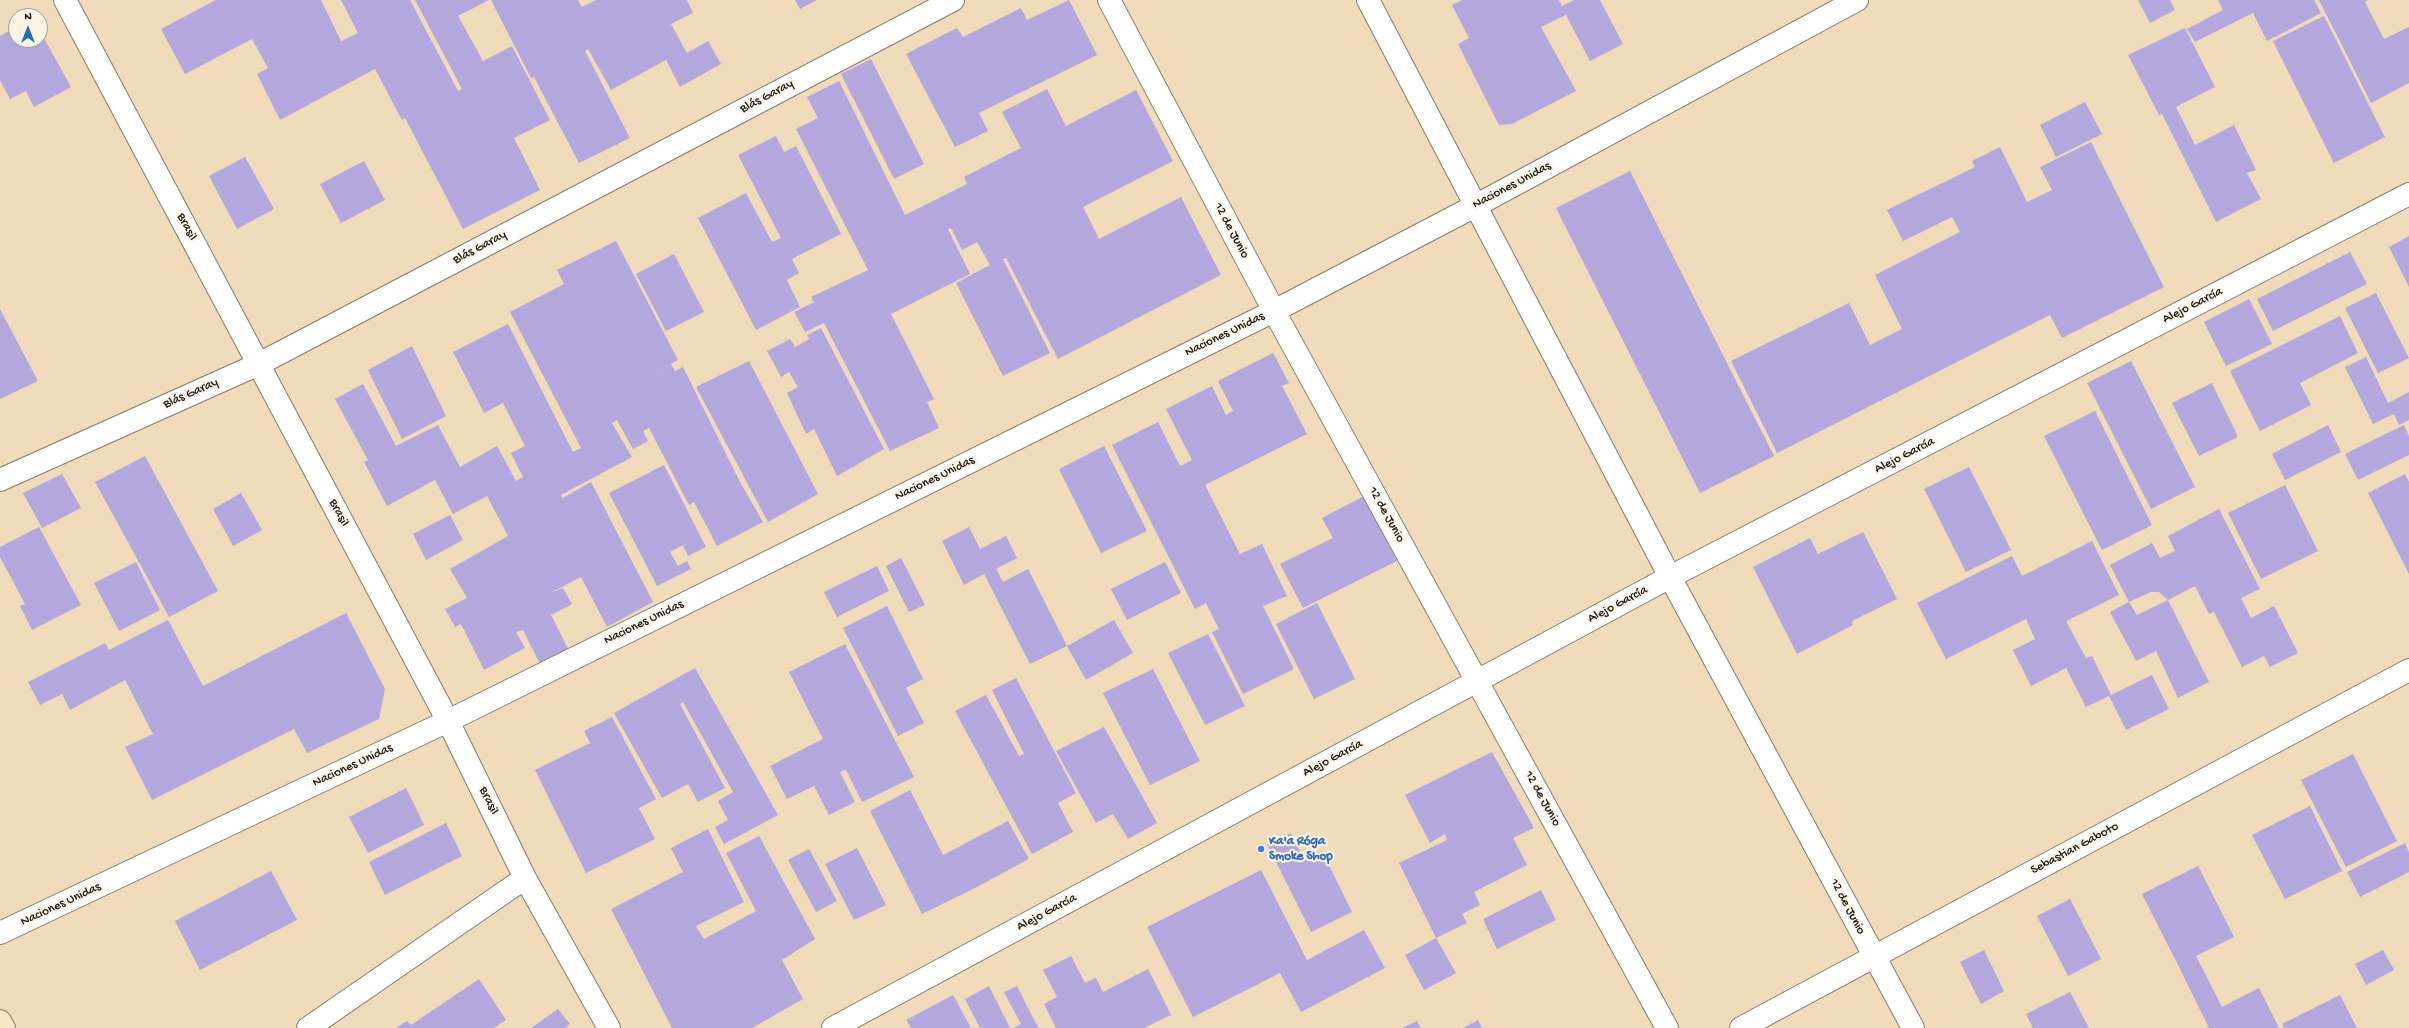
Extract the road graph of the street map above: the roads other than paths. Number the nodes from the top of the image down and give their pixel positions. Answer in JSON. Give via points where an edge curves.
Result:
{"nodes":[{"id":1,"x":65,"y":0,"type":"edge"},
{"id":2,"x":953,"y":0,"type":"edge"},
{"id":3,"x":1109,"y":0,"type":"edge"},
{"id":4,"x":1368,"y":0,"type":"edge"},
{"id":5,"x":1857,"y":0,"type":"edge"},
{"id":6,"x":2409,"y":194,"type":"edge"},
{"id":7,"x":1477,"y":205,"type":"junction"},
{"id":8,"x":1274,"y":311,"type":"junction"},
{"id":9,"x":259,"y":364,"type":"junction"},
{"id":10,"x":0,"y":480,"type":"edge"},
{"id":11,"x":1670,"y":577,"type":"junction"},
{"id":12,"x":2409,"y":670,"type":"edge"},
{"id":13,"x":1477,"y":681,"type":"junction"},
{"id":14,"x":448,"y":721,"type":"junction"},
{"id":15,"x":525,"y":878,"type":"junction"},
{"id":16,"x":0,"y":933,"type":"edge"},
{"id":17,"x":1874,"y":957,"type":"junction"},
{"id":18,"x":0,"y":1021,"type":"edge"},
{"id":19,"x":4,"y":1028,"type":"edge"},
{"id":20,"x":308,"y":1028,"type":"edge"},
{"id":21,"x":609,"y":1028,"type":"edge"},
{"id":22,"x":833,"y":1028,"type":"edge"},
{"id":23,"x":1667,"y":1028,"type":"edge"},
{"id":24,"x":1741,"y":1028,"type":"edge"},
{"id":25,"x":1912,"y":1028,"type":"edge"}],
"edges":[{"from":1,"to":9,"type":"street","name":"Brasil"},
{"from":2,"to":9,"type":"street","name":"Blás Garay"},
{"from":3,"to":8,"type":"street","name":"12 de Junio"},
{"from":4,"to":7,"type":"street","name":"12 de Junio"},
{"from":5,"to":7,"type":"street","name":"Naciones Unidas"},
{"from":6,"to":11,"type":"street","name":"Alejo García"},
{"from":7,"to":8,"type":"street","name":"Naciones Unidas"},
{"from":7,"to":11,"type":"street","name":"12 de Junio"},
{"from":8,"to":13,"type":"street","name":"12 de Junio"},
{"from":8,"to":14,"type":"street","name":"Naciones Unidas"},
{"from":9,"to":10,"type":"street","name":"Blás Garay"},
{"from":9,"to":14,"type":"street","name":"Brasil"},
{"from":11,"to":13,"type":"street","name":"Alejo García"},
{"from":11,"to":17,"type":"street","name":"12 de Junio"},
{"from":12,"to":17,"type":"street","name":"Sebastian Gaboto"},
{"from":13,"to":22,"type":"street","name":"Alejo García"},
{"from":13,"to":23,"type":"street","name":"12 de Junio"},
{"from":14,"to":15,"type":"street","name":"Brasil"},
{"from":14,"to":16,"type":"street","name":"Naciones Unidas"},
{"from":15,"to":20,"type":"street"},
{"from":15,"to":21,"type":"street","name":"Brasil"},
{"from":17,"to":24,"type":"street","name":"Sebastian Gaboto"},
{"from":17,"to":25,"type":"street","name":"12 de Junio"},
{"from":18,"to":19,"type":"main road"}]}
